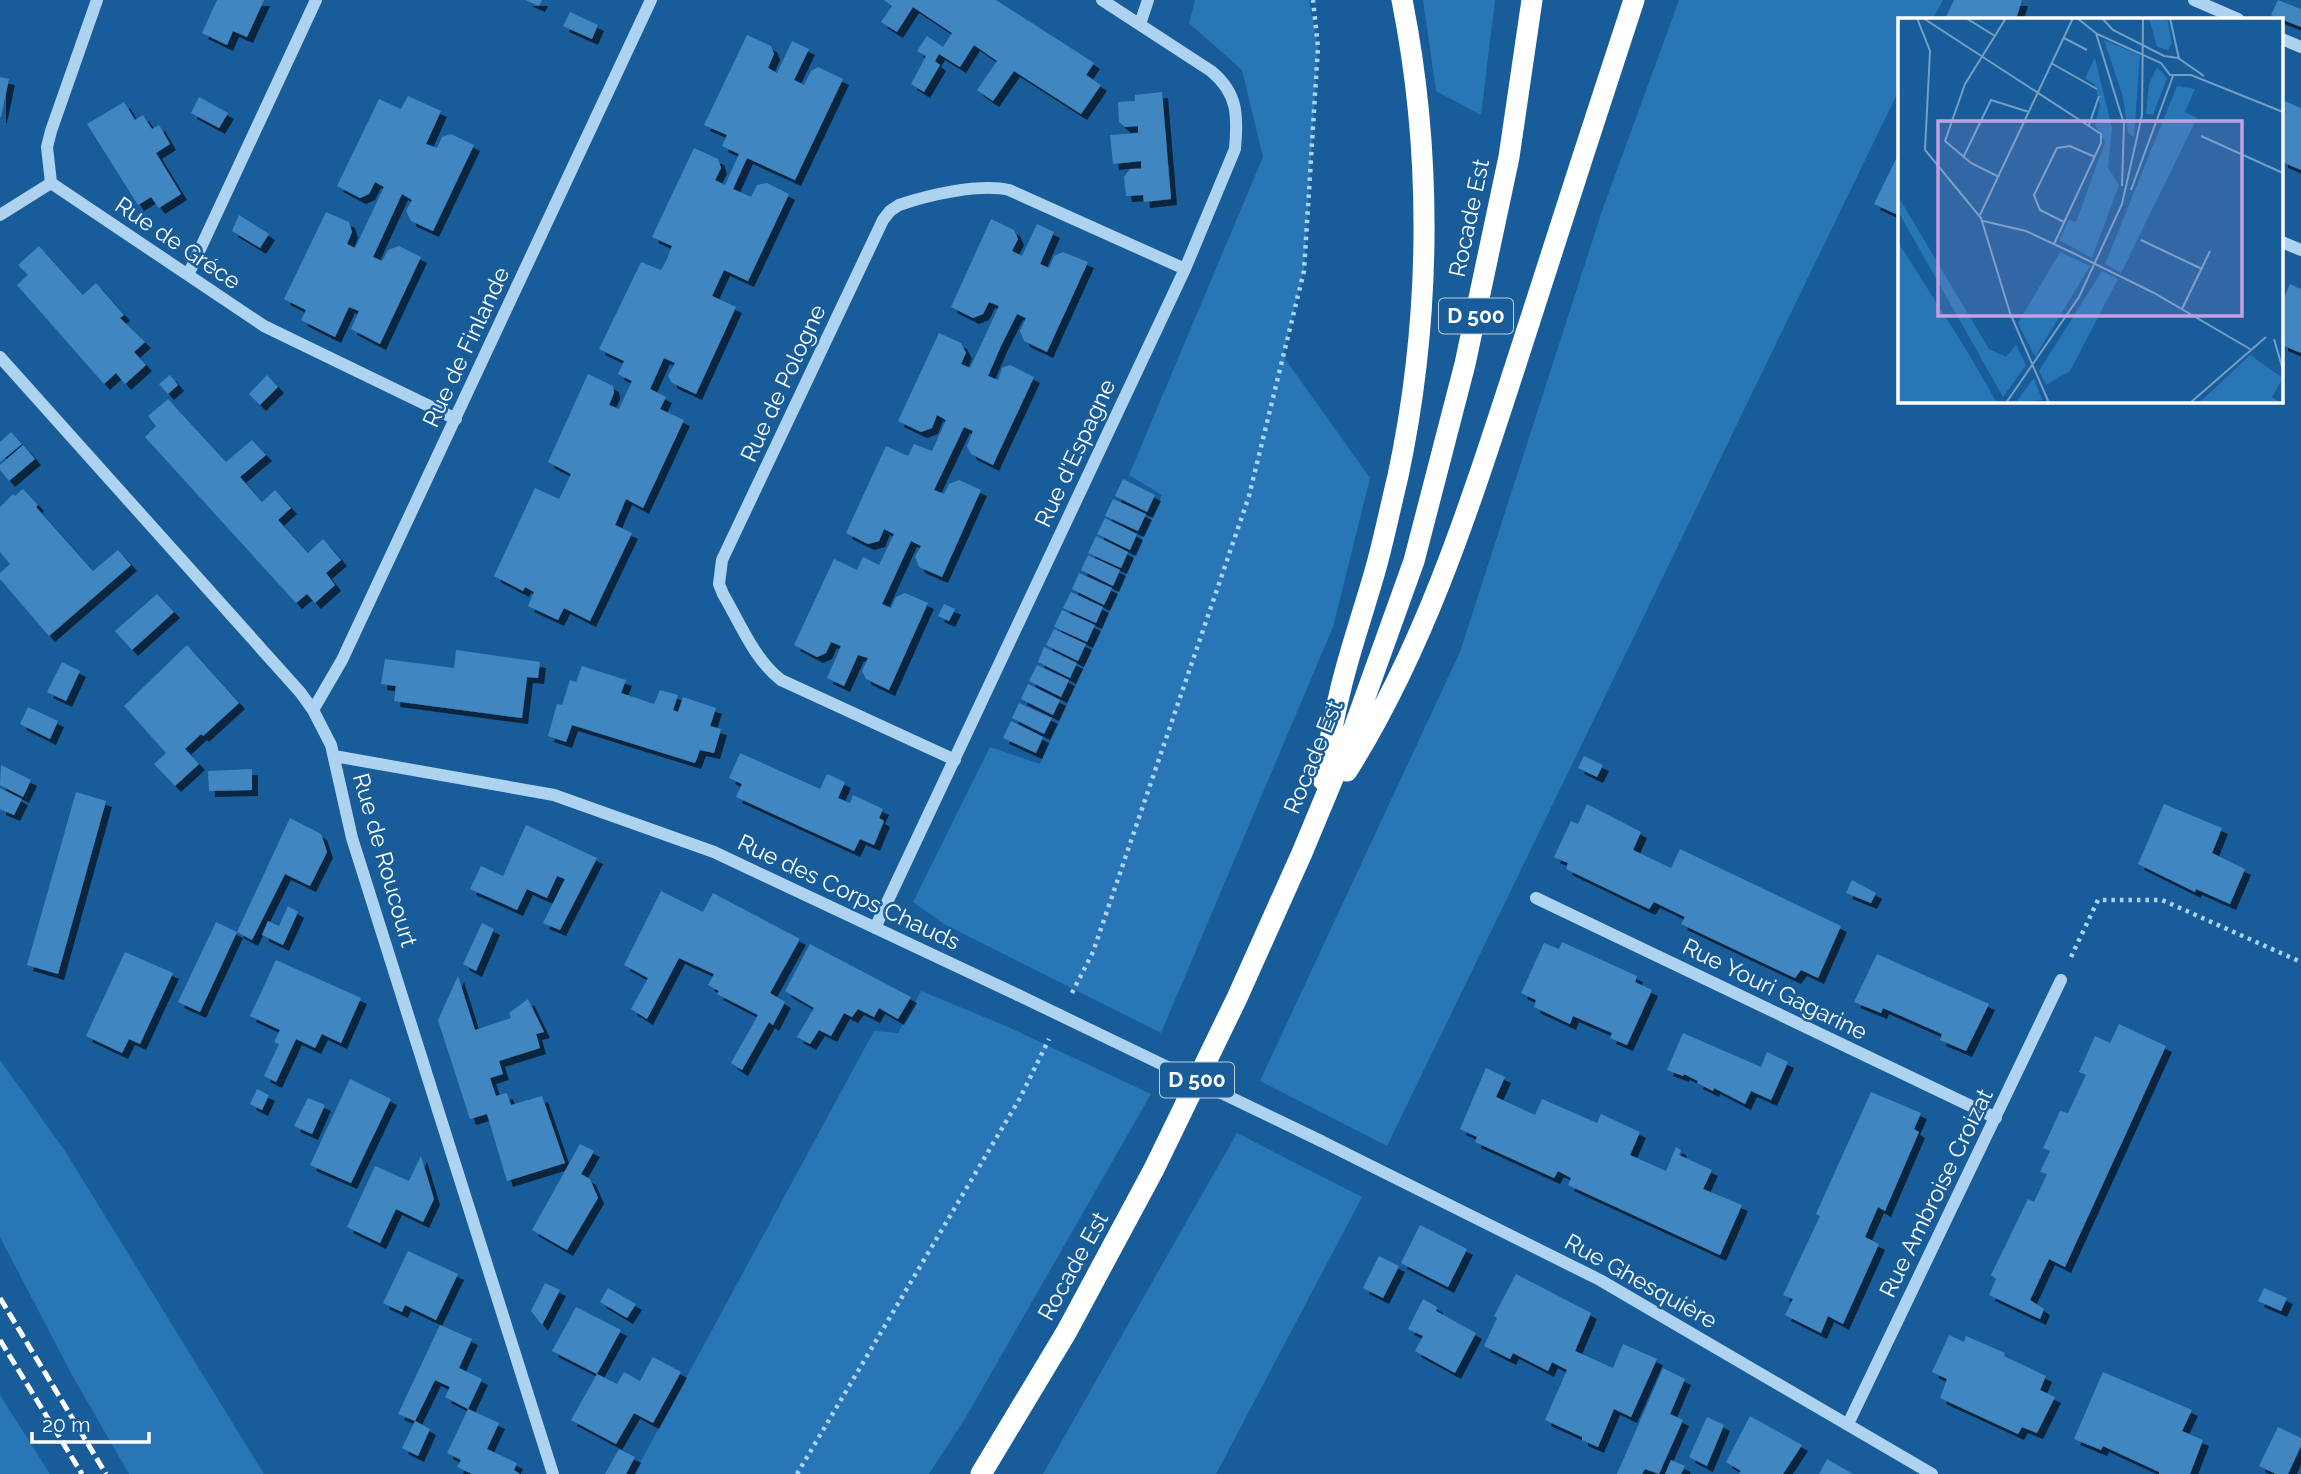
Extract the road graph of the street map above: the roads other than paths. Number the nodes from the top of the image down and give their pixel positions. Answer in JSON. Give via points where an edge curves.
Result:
{"nodes":[{"id":1,"x":97,"y":0,"type":"edge"},
{"id":2,"x":316,"y":0,"type":"edge"},
{"id":3,"x":651,"y":0,"type":"edge"},
{"id":4,"x":1102,"y":0,"type":"edge"},
{"id":5,"x":1148,"y":0,"type":"edge"},
{"id":6,"x":1402,"y":0,"type":"edge"},
{"id":7,"x":1532,"y":0,"type":"edge"},
{"id":8,"x":1633,"y":0,"type":"edge"},
{"id":9,"x":2194,"y":0,"type":"edge"},
{"id":10,"x":2236,"y":18,"type":"edge"},
{"id":11,"x":1140,"y":24,"type":"junction"},
{"id":12,"x":2284,"y":40,"type":"edge"},
{"id":13,"x":2301,"y":47,"type":"edge"},
{"id":14,"x":51,"y":183,"type":"junction"},
{"id":15,"x":0,"y":215,"type":"edge"},
{"id":16,"x":2284,"y":243,"type":"edge"},
{"id":17,"x":2301,"y":250,"type":"edge"},
{"id":18,"x":1185,"y":269,"type":"junction"},
{"id":19,"x":188,"y":275,"type":"junction"},
{"id":20,"x":0,"y":357,"type":"edge"},
{"id":21,"x":456,"y":419,"type":"junction"},
{"id":22,"x":313,"y":710,"type":"junction"},
{"id":23,"x":334,"y":756,"type":"junction"},
{"id":24,"x":955,"y":760,"type":"junction"},
{"id":25,"x":1315,"y":823,"type":"junction"},
{"id":26,"x":1536,"y":898,"type":"dead end"},
{"id":27,"x":875,"y":928,"type":"junction"},
{"id":28,"x":2061,"y":980,"type":"road end"},
{"id":29,"x":1996,"y":1118,"type":"junction"},
{"id":30,"x":1321,"y":1141,"type":"joint"},
{"id":31,"x":1848,"y":1424,"type":"junction"},
{"id":32,"x":553,"y":1474,"type":"edge"},
{"id":33,"x":981,"y":1474,"type":"edge"},
{"id":34,"x":1932,"y":1474,"type":"edge"}],
"edges":[{"from":1,"to":14,"type":"street","via":[[51,131],[47,147]]},
{"from":2,"to":19,"type":"street"},
{"from":3,"to":21,"type":"street","name":"Rue de Finlande"},
{"from":4,"to":11,"type":"street","name":"Rue d'Espagne"},
{"from":5,"to":11,"type":"street"},
{"from":6,"to":25,"type":"highway","via":[[1423,172],[1419,334],[1399,472],[1338,698]]},
{"from":7,"to":25,"type":"highway","name":"Rocade Est","number":"D 500","via":[[1499,207],[1430,501],[1387,638]]},
{"from":8,"to":25,"type":"highway","via":[[1447,564],[1390,697]]},
{"from":9,"to":10,"type":"street"},
{"from":11,"to":18,"type":"street","name":"Rue d'Espagne","via":[[1211,71],[1234,102],[1235,149]]},
{"from":12,"to":13,"type":"street"},
{"from":14,"to":15,"type":"street"},
{"from":14,"to":19,"type":"street","name":"Rue de Gréce"},
{"from":16,"to":17,"type":"street"},
{"from":18,"to":24,"type":"street","name":"Rue d'Espagne"},
{"from":18,"to":24,"type":"street","name":"Rue de Pologne","via":[[1009,190],[974,189],[899,205],[883,220],[728,548],[719,584],[771,672],[781,681]]},
{"from":19,"to":21,"type":"street","name":"Rue de Gréce","via":[[264,326]]},
{"from":20,"to":22,"type":"street","name":"Rue de Roucourt"},
{"from":21,"to":22,"type":"street","name":"Rue de Finlande","via":[[342,660]]},
{"from":22,"to":23,"type":"street","name":"Rue de Roucourt"},
{"from":23,"to":27,"type":"street","name":"Rue des Corps Chauds","via":[[554,795],[714,852]]},
{"from":23,"to":32,"type":"street","name":"Rue de Roucourt","via":[[352,838]]},
{"from":24,"to":27,"type":"street","name":"Rue d'Espagne"},
{"from":25,"to":33,"type":"highway","name":"Rocade Est","number":"D 500","via":[[1154,1169],[1067,1331]]},
{"from":26,"to":29,"type":"street","name":"Rue Youri Gagarine"},
{"from":27,"to":30,"type":"street","name":"Rue des Corps Chauds","bridge":true},
{"from":28,"to":29,"type":"street","name":"Rue Ambroise Croizat"},
{"from":29,"to":31,"type":"street","name":"Rue Ambroise Croizat"},
{"from":30,"to":31,"type":"street","name":"Rue Ghesquière","via":[[1600,1280]]},
{"from":31,"to":34,"type":"street","name":"Rue Ghesquière"}]}
